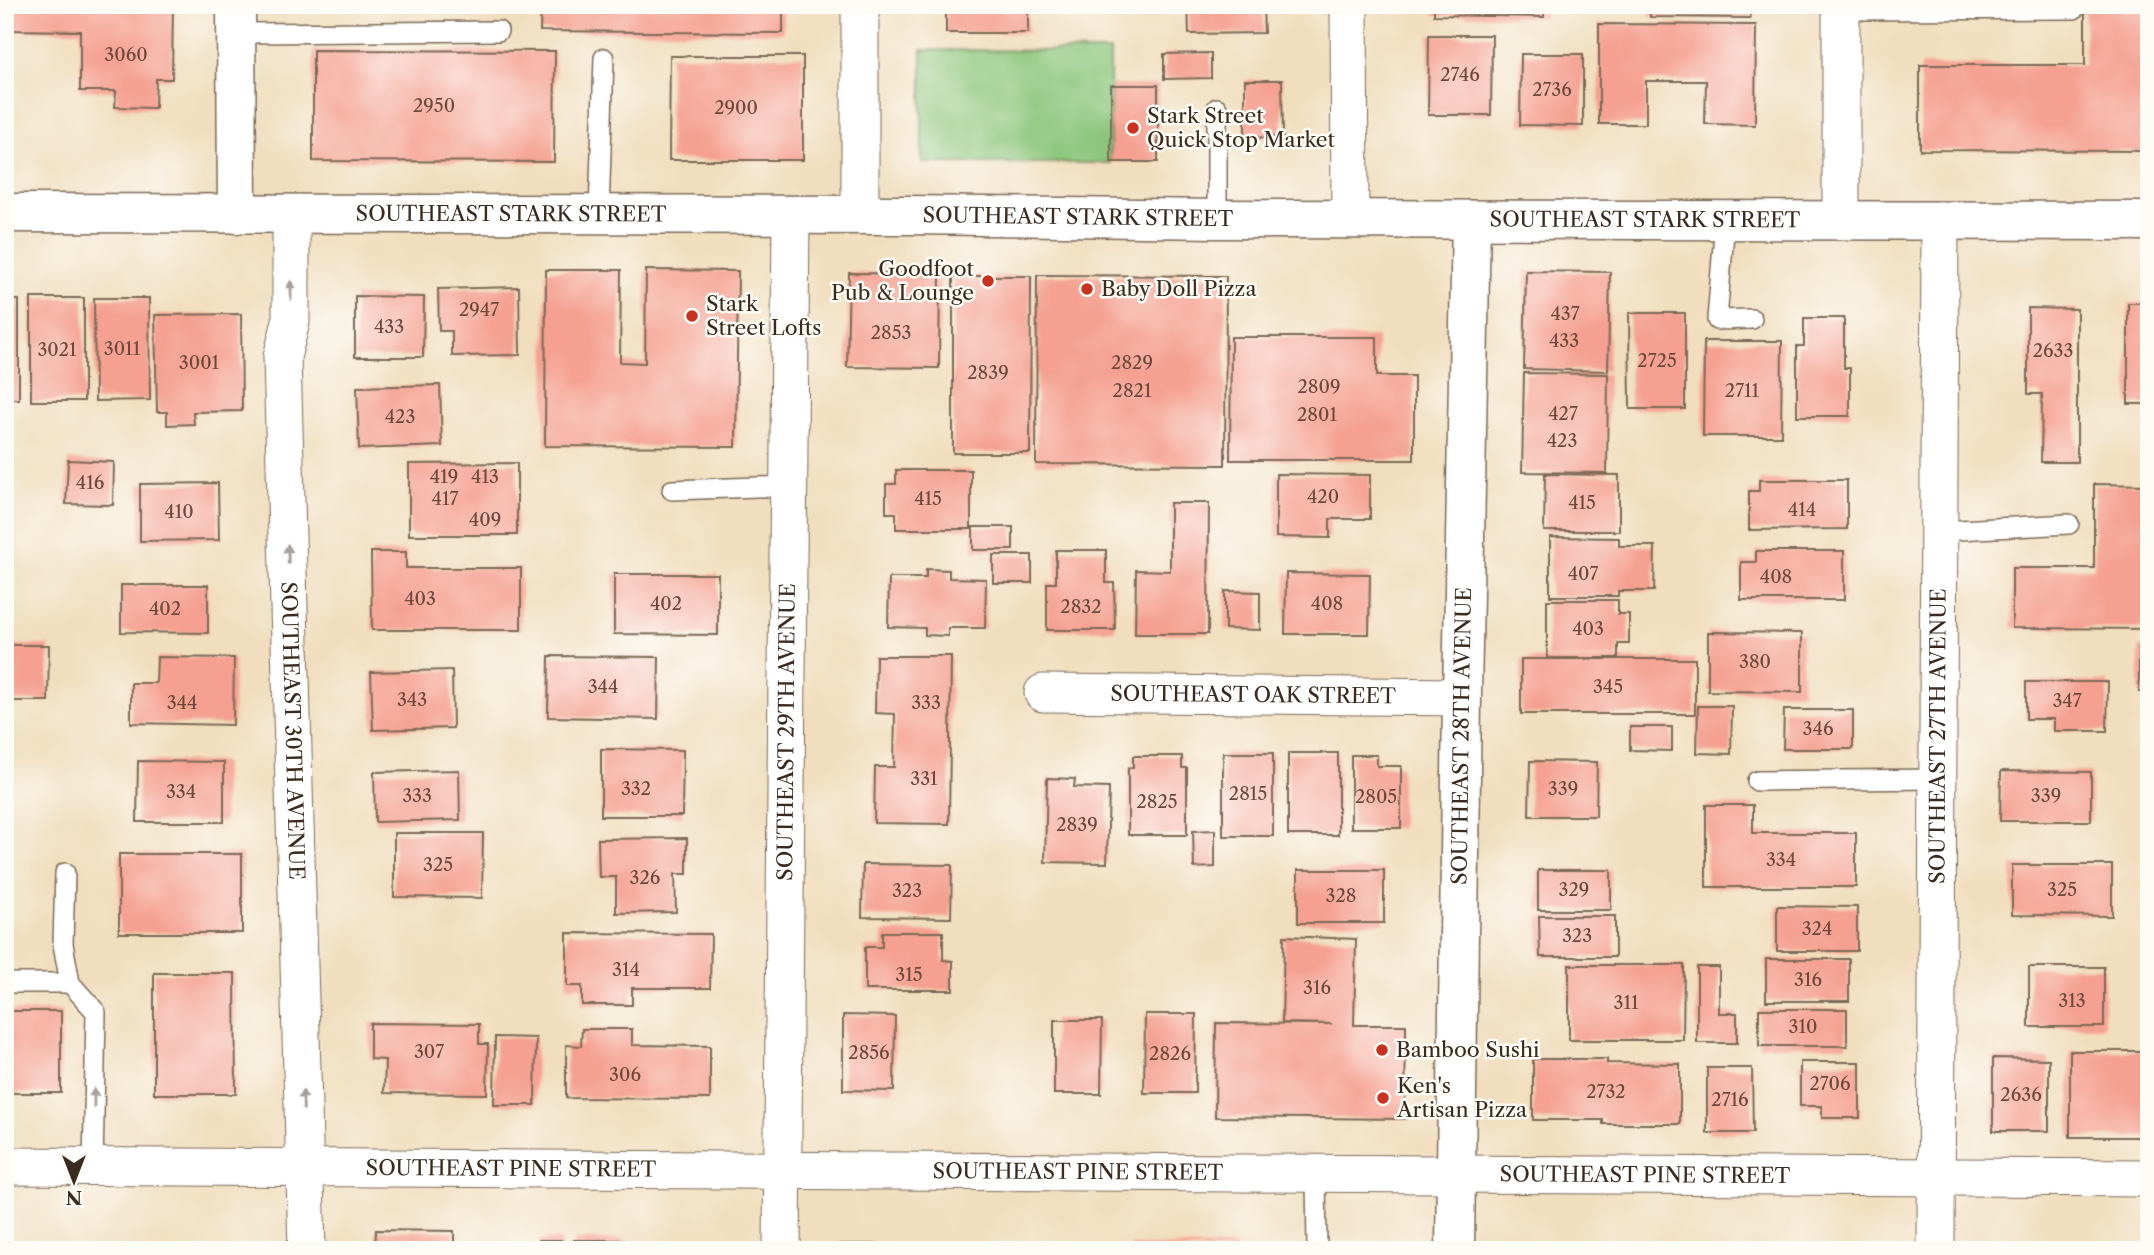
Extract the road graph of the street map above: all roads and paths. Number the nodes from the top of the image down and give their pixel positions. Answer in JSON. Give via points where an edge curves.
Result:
{"nodes":[{"id":1,"x":860,"y":5,"type":"edge"},
{"id":2,"x":1349,"y":5,"type":"edge"},
{"id":3,"x":1841,"y":8,"type":"edge"},
{"id":4,"x":2074,"y":9,"type":"dead end"},
{"id":5,"x":236,"y":19,"type":"edge"},
{"id":6,"x":498,"y":30,"type":"dead end"},
{"id":7,"x":604,"y":58,"type":"dead end"},
{"id":8,"x":1217,"y":108,"type":"dead end"},
{"id":9,"x":5,"y":213,"type":"edge"},
{"id":10,"x":237,"y":214,"type":"junction"},
{"id":11,"x":292,"y":214,"type":"junction"},
{"id":12,"x":599,"y":214,"type":"junction"},
{"id":13,"x":790,"y":215,"type":"junction"},
{"id":14,"x":860,"y":215,"type":"junction"},
{"id":15,"x":1217,"y":219,"type":"junction"},
{"id":16,"x":1350,"y":219,"type":"junction"},
{"id":17,"x":1471,"y":220,"type":"junction"},
{"id":18,"x":1725,"y":220,"type":"junction"},
{"id":19,"x":1841,"y":220,"type":"junction"},
{"id":20,"x":1940,"y":220,"type":"junction"},
{"id":21,"x":2149,"y":221,"type":"edge"},
{"id":22,"x":1752,"y":319,"type":"dead end"},
{"id":23,"x":789,"y":485,"type":"junction"},
{"id":24,"x":672,"y":490,"type":"dead end"},
{"id":25,"x":2068,"y":524,"type":"dead end"},
{"id":26,"x":1939,"y":531,"type":"junction"},
{"id":27,"x":1043,"y":693,"type":"dead end"},
{"id":28,"x":1462,"y":697,"type":"junction"},
{"id":29,"x":1938,"y":779,"type":"junction"},
{"id":30,"x":1757,"y":781,"type":"dead end"},
{"id":31,"x":65,"y":873,"type":"dead end"},
{"id":32,"x":5,"y":983,"type":"edge"},
{"id":33,"x":70,"y":983,"type":"junction"},
{"id":34,"x":5,"y":1166,"type":"edge"},
{"id":35,"x":93,"y":1167,"type":"junction"},
{"id":36,"x":305,"y":1168,"type":"junction"},
{"id":37,"x":784,"y":1170,"type":"junction"},
{"id":38,"x":1316,"y":1174,"type":"junction"},
{"id":39,"x":1456,"y":1174,"type":"junction"},
{"id":40,"x":1937,"y":1177,"type":"junction"},
{"id":41,"x":2149,"y":1178,"type":"edge"},
{"id":42,"x":307,"y":1250,"type":"edge"},
{"id":43,"x":782,"y":1250,"type":"edge"},
{"id":44,"x":1317,"y":1250,"type":"edge"},
{"id":45,"x":1455,"y":1250,"type":"edge"},
{"id":46,"x":1936,"y":1250,"type":"edge"}],
"edges":[{"from":1,"to":14,"type":"street"},
{"from":2,"to":16,"type":"street"},
{"from":3,"to":4,"type":"lane"},
{"from":3,"to":19,"type":"street"},
{"from":5,"to":6,"type":"lane"},
{"from":5,"to":10,"type":"street"},
{"from":7,"to":12,"type":"lane"},
{"from":8,"to":15,"type":"lane"},
{"from":9,"to":10,"type":"street","name":"SOUTHEAST STARK STREET"},
{"from":10,"to":11,"type":"street","name":"SOUTHEAST STARK STREET"},
{"from":11,"to":12,"type":"street","name":"SOUTHEAST STARK STREET"},
{"from":36,"to":11,"type":"street","name":"SOUTHEAST 30TH AVENUE","one_way":true,"via":[[282,357],[292,322]]},
{"from":12,"to":13,"type":"street","name":"SOUTHEAST STARK STREET"},
{"from":13,"to":14,"type":"street","name":"SOUTHEAST STARK STREET"},
{"from":13,"to":23,"type":"street","name":"SOUTHEAST 29TH AVENUE"},
{"from":14,"to":15,"type":"street","name":"SOUTHEAST STARK STREET"},
{"from":15,"to":16,"type":"street","name":"SOUTHEAST STARK STREET"},
{"from":16,"to":17,"type":"street","name":"SOUTHEAST STARK STREET"},
{"from":17,"to":18,"type":"street","name":"SOUTHEAST STARK STREET"},
{"from":17,"to":28,"type":"street","name":"SOUTHEAST 28TH AVENUE"},
{"from":18,"to":19,"type":"street","name":"SOUTHEAST STARK STREET"},
{"from":18,"to":22,"type":"lane","via":[[1717,320]]},
{"from":19,"to":20,"type":"street","name":"SOUTHEAST STARK STREET"},
{"from":20,"to":21,"type":"street","name":"SOUTHEAST STARK STREET"},
{"from":20,"to":26,"type":"street","name":"SOUTHEAST 27TH AVENUE"},
{"from":23,"to":24,"type":"lane"},
{"from":23,"to":37,"type":"street","name":"SOUTHEAST 29TH AVENUE"},
{"from":25,"to":26,"type":"lane"},
{"from":26,"to":29,"type":"street","name":"SOUTHEAST 27TH AVENUE"},
{"from":27,"to":28,"type":"street","name":"SOUTHEAST OAK STREET"},
{"from":28,"to":39,"type":"street","name":"SOUTHEAST 28TH AVENUE"},
{"from":29,"to":30,"type":"lane"},
{"from":29,"to":40,"type":"street","name":"SOUTHEAST 27TH AVENUE"},
{"from":31,"to":33,"type":"lane","via":[[63,944]]},
{"from":32,"to":33,"type":"lane"},
{"from":35,"to":33,"type":"lane","one_way":true,"via":[[96,1012]]},
{"from":34,"to":35,"type":"street","name":"SOUTHEAST PINE STREET"},
{"from":35,"to":36,"type":"street","name":"SOUTHEAST PINE STREET"},
{"from":36,"to":37,"type":"street","name":"SOUTHEAST PINE STREET"},
{"from":36,"to":42,"type":"street","name":"SOUTHEAST 30TH AVENUE"},
{"from":37,"to":38,"type":"street","name":"SOUTHEAST PINE STREET"},
{"from":37,"to":43,"type":"street","name":"SOUTHEAST 29TH AVENUE"},
{"from":38,"to":39,"type":"street","name":"SOUTHEAST PINE STREET"},
{"from":38,"to":44,"type":"lane"},
{"from":39,"to":40,"type":"street","name":"SOUTHEAST PINE STREET"},
{"from":39,"to":45,"type":"street","name":"SOUTHEAST 28TH AVENUE"},
{"from":40,"to":41,"type":"street","name":"SOUTHEAST PINE STREET"},
{"from":40,"to":46,"type":"street","name":"SOUTHEAST 27TH AVENUE"}]}
